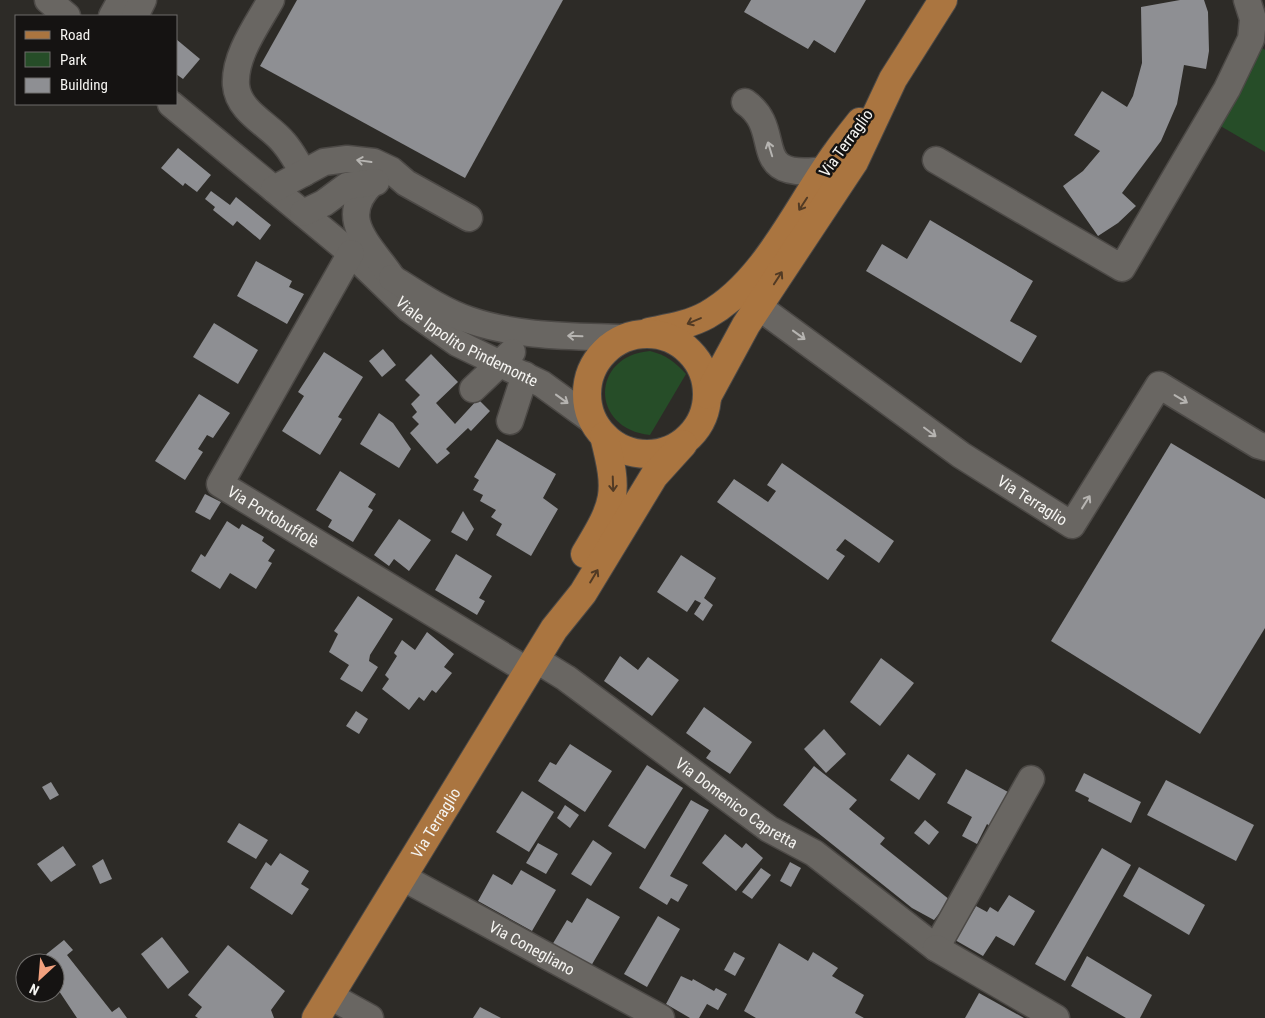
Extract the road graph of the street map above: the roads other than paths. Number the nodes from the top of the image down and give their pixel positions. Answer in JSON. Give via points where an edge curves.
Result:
{"nodes":[{"id":1,"x":48,"y":0,"type":"edge"},
{"id":2,"x":121,"y":0,"type":"edge"},
{"id":3,"x":143,"y":0,"type":"edge"},
{"id":4,"x":271,"y":0,"type":"edge"},
{"id":5,"x":943,"y":0,"type":"edge"},
{"id":6,"x":1244,"y":1,"type":"edge"},
{"id":7,"x":66,"y":15,"type":"edge"},
{"id":8,"x":113,"y":15,"type":"edge"},
{"id":9,"x":136,"y":15,"type":"edge"},
{"id":10,"x":894,"y":79,"type":"junction"},
{"id":11,"x":745,"y":102,"type":"dead end"},
{"id":12,"x":172,"y":105,"type":"edge"},
{"id":13,"x":936,"y":160,"type":"dead end"},
{"id":14,"x":825,"y":170,"type":"junction"},
{"id":15,"x":304,"y":173,"type":"junction"},
{"id":16,"x":372,"y":183,"type":"junction"},
{"id":17,"x":406,"y":183,"type":"junction"},
{"id":18,"x":274,"y":189,"type":"junction"},
{"id":19,"x":303,"y":213,"type":"junction"},
{"id":20,"x":469,"y":218,"type":"dead end"},
{"id":21,"x":350,"y":253,"type":"junction"},
{"id":22,"x":393,"y":279,"type":"junction"},
{"id":23,"x":759,"y":307,"type":"junction"},
{"id":24,"x":532,"y":333,"type":"junction"},
{"id":25,"x":633,"y":336,"type":"junction"},
{"id":26,"x":500,"y":363,"type":"junction"},
{"id":27,"x":525,"y":375,"type":"junction"},
{"id":28,"x":473,"y":389,"type":"dead end"},
{"id":29,"x":708,"y":395,"type":"junction"},
{"id":30,"x":510,"y":420,"type":"dead end"},
{"id":31,"x":598,"y":429,"type":"junction"},
{"id":32,"x":683,"y":444,"type":"junction"},
{"id":33,"x":1265,"y":447,"type":"edge"},
{"id":34,"x":554,"y":629,"type":"junction"},
{"id":35,"x":531,"y":665,"type":"junction"},
{"id":36,"x":1031,"y":779,"type":"dead end"},
{"id":37,"x":402,"y":877,"type":"junction"},
{"id":38,"x":936,"y":948,"type":"junction"},
{"id":39,"x":323,"y":1007,"type":"edge"},
{"id":40,"x":370,"y":1018,"type":"edge"},
{"id":41,"x":661,"y":1018,"type":"edge"},
{"id":42,"x":1056,"y":1018,"type":"edge"}],
"edges":[{"from":1,"to":7,"type":"street"},
{"from":2,"to":8,"type":"street"},
{"from":3,"to":9,"type":"street"},
{"from":4,"to":15,"type":"street","via":[[247,43],[238,66],[236,86],[242,101],[284,143]]},
{"from":5,"to":10,"type":"main road","name":"Via Terraglio"},
{"from":6,"to":13,"type":"street","via":[[1252,19],[1251,39],[1227,89],[1122,268]]},
{"from":10,"to":14,"type":"main road","name":"Via Terraglio"},
{"from":23,"to":10,"type":"main road","name":"Via Terraglio","one_way":true,"via":[[854,162]]},
{"from":14,"to":11,"type":"street","one_way":true,"via":[[803,173],[780,166],[772,158],[762,120]]},
{"from":12,"to":18,"type":"street","name":"Viale Ippolito Pindemonte"},
{"from":14,"to":25,"type":"main road","name":"Via Terraglio","one_way":true,"via":[[759,268],[734,294],[708,315],[688,324]]},
{"from":17,"to":15,"type":"street","one_way":true,"via":[[391,170],[374,162],[347,159],[324,162]]},
{"from":15,"to":18,"type":"street"},
{"from":16,"to":17,"type":"street"},
{"from":16,"to":19,"type":"street","via":[[347,186]]},
{"from":16,"to":22,"type":"street","via":[[360,194],[355,208],[356,226]]},
{"from":17,"to":20,"type":"street"},
{"from":18,"to":19,"type":"street","name":"Viale Ippolito Pindemonte"},
{"from":19,"to":21,"type":"street","name":"Viale Ippolito Pindemonte"},
{"from":21,"to":22,"type":"street","name":"Viale Ippolito Pindemonte"},
{"from":21,"to":26,"type":"street","name":"Viale Ippolito Pindemonte","via":[[409,309],[458,343]]},
{"from":21,"to":35,"type":"street","name":"Via Portobuffolè","via":[[220,484]]},
{"from":22,"to":24,"type":"street","name":"Viale Ippolito Pindemonte","via":[[467,320]]},
{"from":23,"to":29,"type":"main road","name":"Via Terraglio"},
{"from":23,"to":33,"type":"street","name":"Via Terraglio","one_way":true,"via":[[961,455],[1072,525],[1159,385]]},
{"from":25,"to":24,"type":"street","name":"Viale Ippolito Pindemonte","one_way":true},
{"from":24,"to":26,"type":"street"},
{"from":25,"to":29,"type":"main road","via":[[663,336],[681,344],[696,357],[705,375]]},
{"from":25,"to":31,"type":"main road","via":[[606,349],[594,364],[587,383],[587,402]]},
{"from":26,"to":27,"type":"street","name":"Viale Ippolito Pindemonte"},
{"from":26,"to":28,"type":"street"},
{"from":27,"to":30,"type":"street"},
{"from":27,"to":31,"type":"street","name":"Viale Ippolito Pindemonte","one_way":true,"via":[[542,384]]},
{"from":29,"to":32,"type":"main road","via":[[701,422]]},
{"from":31,"to":32,"type":"main road","via":[[617,447],[634,453],[659,453]]},
{"from":31,"to":34,"type":"main road","name":"Via Terraglio","one_way":true,"via":[[613,472],[614,496],[603,524],[566,587]]},
{"from":34,"to":32,"type":"main road","name":"Via Terraglio","one_way":true,"via":[[583,593],[654,476]]},
{"from":34,"to":35,"type":"main road","name":"Via Terraglio"},
{"from":35,"to":37,"type":"main road","name":"Via Terraglio"},
{"from":35,"to":38,"type":"street","name":"Via Domenico Capretta","via":[[566,678],[769,829],[814,853]]},
{"from":36,"to":38,"type":"street"},
{"from":37,"to":39,"type":"main road","name":"Via Terraglio"},
{"from":37,"to":41,"type":"street","name":"Via Conegliano"},
{"from":38,"to":42,"type":"street","name":"Via Domenico Capretta"},
{"from":39,"to":40,"type":"street"}]}
